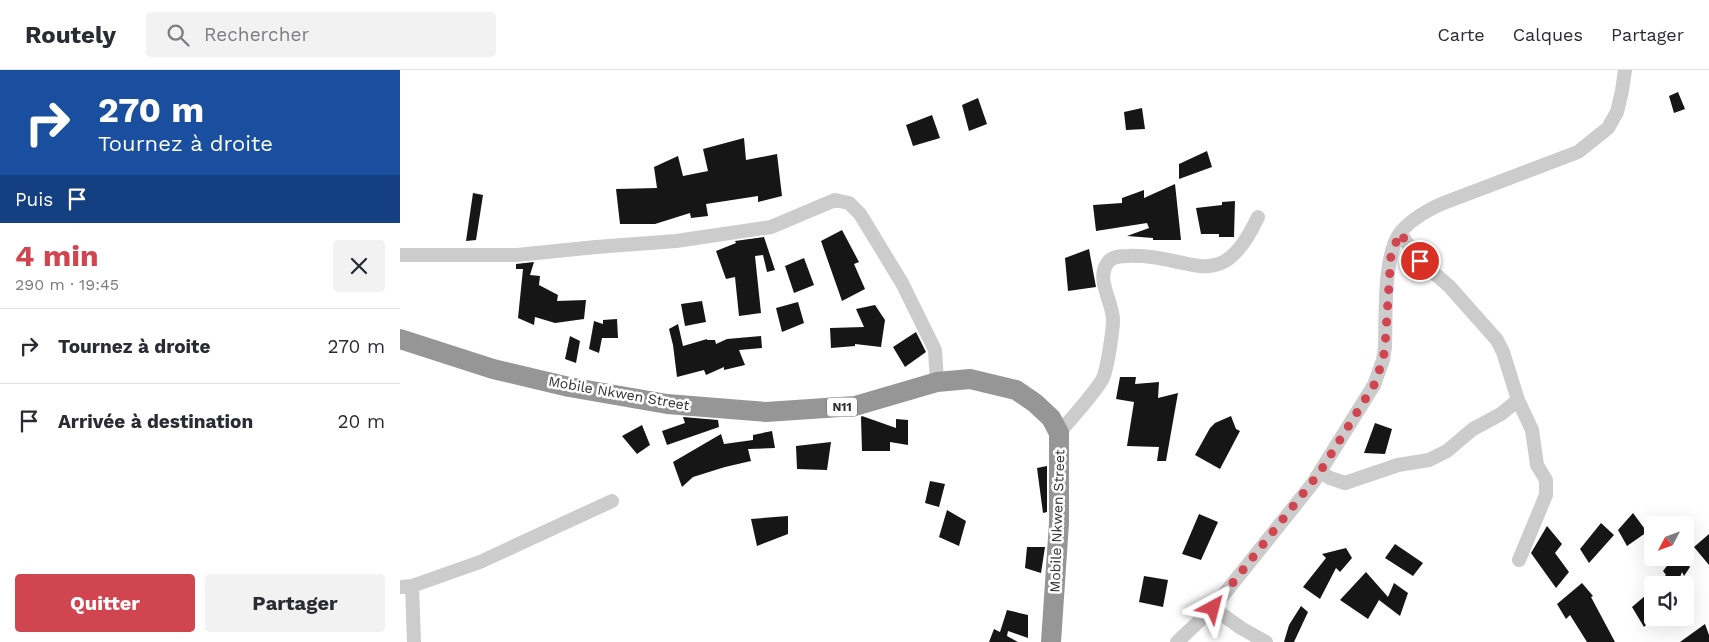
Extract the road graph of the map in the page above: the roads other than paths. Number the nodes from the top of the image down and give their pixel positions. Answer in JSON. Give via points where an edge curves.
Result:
{"nodes":[{"id":1,"x":1625,"y":70,"type":"edge"},
{"id":2,"x":1258,"y":216,"type":"dead end"},
{"id":3,"x":1400,"y":233,"type":"junction"},
{"id":4,"x":400,"y":255,"type":"edge"},
{"id":5,"x":400,"y":339,"type":"edge"},
{"id":6,"x":937,"y":382,"type":"junction"},
{"id":7,"x":1518,"y":400,"type":"junction"},
{"id":8,"x":1059,"y":433,"type":"junction"},
{"id":9,"x":1320,"y":472,"type":"junction"},
{"id":10,"x":612,"y":500,"type":"dead end"},
{"id":11,"x":1519,"y":560,"type":"dead end"},
{"id":12,"x":406,"y":587,"type":"edge"},
{"id":13,"x":1213,"y":608,"type":"junction"},
{"id":14,"x":414,"y":642,"type":"edge"},
{"id":15,"x":1051,"y":642,"type":"edge"},
{"id":16,"x":1178,"y":642,"type":"edge"},
{"id":17,"x":1266,"y":642,"type":"edge"}],
"edges":[{"from":1,"to":3,"type":"street","via":[[1618,105],[1608,128],[1578,152],[1440,204],[1422,213]]},
{"from":2,"to":8,"type":"street","via":[[1239,250],[1211,267],[1140,256],[1117,257],[1110,261],[1103,281],[1113,320],[1103,378]]},
{"from":3,"to":7,"type":"street","via":[[1420,261],[1449,286],[1498,340]]},
{"from":3,"to":9,"type":"street","via":[[1391,254],[1383,360],[1374,385]]},
{"from":4,"to":6,"type":"street","via":[[518,255],[676,241],[771,226],[835,200],[849,203],[860,214],[902,283],[935,350]]},
{"from":5,"to":6,"type":"highway","name":"Mobile Nkwen Street","number":"N11","via":[[493,369],[569,387],[667,404],[766,412],[855,406]]},
{"from":6,"to":8,"type":"highway","name":"Mobile Nkwen Street","number":"N11","via":[[970,378],[1016,390],[1051,418]]},
{"from":7,"to":9,"type":"street","via":[[1501,414],[1473,429],[1447,451],[1429,460],[1398,465],[1345,483]]},
{"from":7,"to":11,"type":"street","via":[[1532,430],[1537,465],[1546,480],[1546,495]]},
{"from":8,"to":15,"type":"highway","name":"Mobile Nkwen Street","via":[[1059,523]]},
{"from":9,"to":13,"type":"street"},
{"from":10,"to":12,"type":"street","via":[[480,562]]},
{"from":12,"to":14,"type":"street"},
{"from":13,"to":16,"type":"street"},
{"from":13,"to":17,"type":"street"}]}
